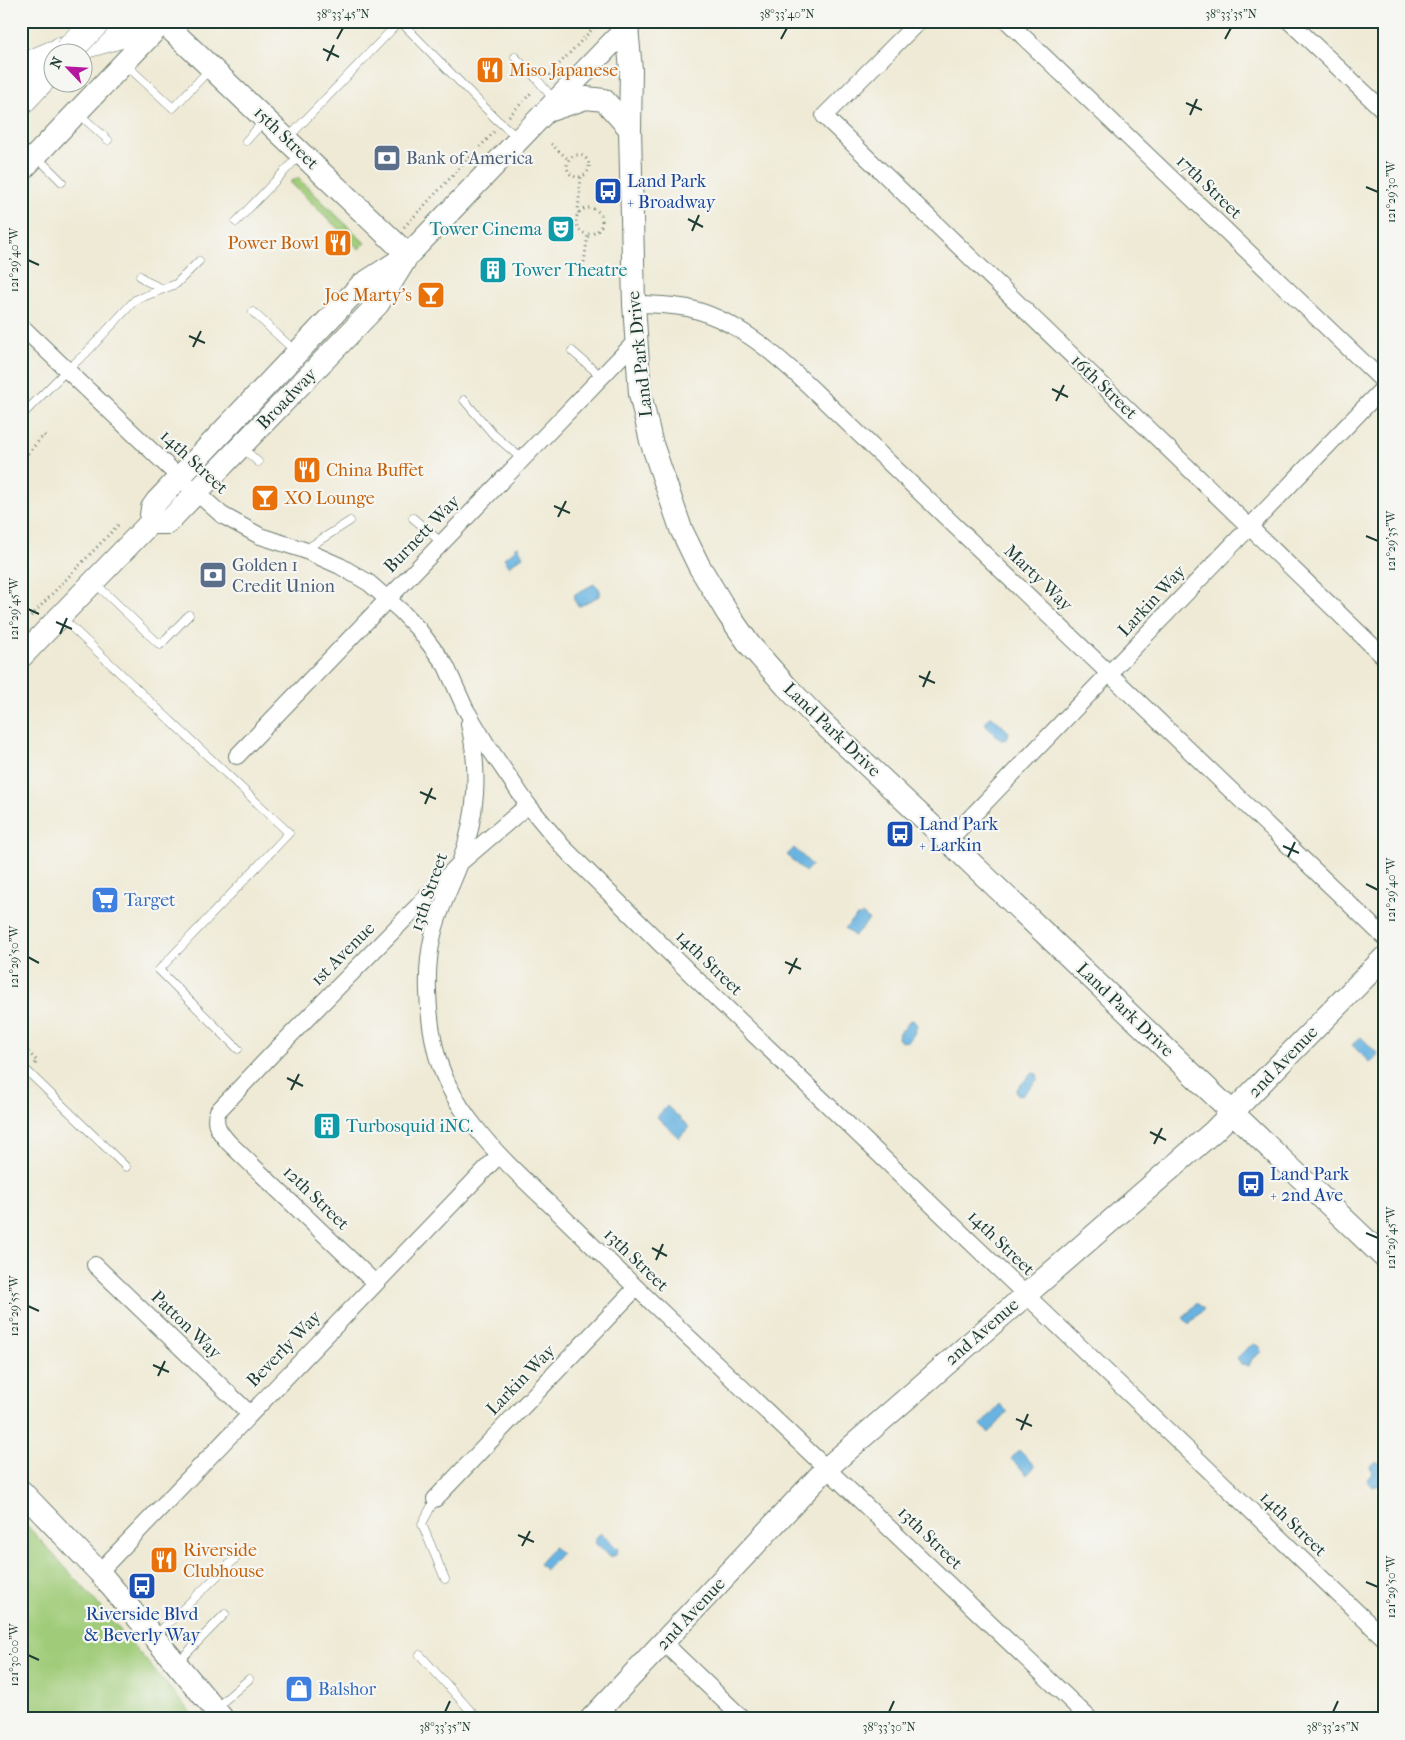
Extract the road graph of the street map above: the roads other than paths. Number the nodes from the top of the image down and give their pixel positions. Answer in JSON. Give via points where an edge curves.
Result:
{"nodes":[{"id":1,"x":97,"y":21,"type":"edge"},
{"id":2,"x":400,"y":21,"type":"edge"},
{"id":3,"x":919,"y":21,"type":"edge"},
{"id":4,"x":1007,"y":21,"type":"edge"},
{"id":5,"x":1289,"y":21,"type":"edge"},
{"id":6,"x":163,"y":22,"type":"edge"},
{"id":7,"x":627,"y":23,"type":"edge"},
{"id":8,"x":77,"y":42,"type":"edge"},
{"id":9,"x":92,"y":42,"type":"edge"},
{"id":10,"x":515,"y":57,"type":"dead end"},
{"id":11,"x":42,"y":59,"type":"edge"},
{"id":12,"x":124,"y":63,"type":"junction"},
{"id":13,"x":212,"y":68,"type":"junction"},
{"id":14,"x":21,"y":71,"type":"edge"},
{"id":15,"x":42,"y":79,"type":"edge"},
{"id":16,"x":21,"y":101,"type":"edge"},
{"id":17,"x":551,"y":106,"type":"junction"},
{"id":18,"x":77,"y":112,"type":"junction"},
{"id":19,"x":1384,"y":112,"type":"edge"},
{"id":20,"x":266,"y":120,"type":"junction"},
{"id":21,"x":630,"y":129,"type":"junction"},
{"id":22,"x":519,"y":139,"type":"junction"},
{"id":23,"x":108,"y":140,"type":"dead end"},
{"id":24,"x":246,"y":141,"type":"dead end"},
{"id":25,"x":294,"y":147,"type":"junction"},
{"id":26,"x":28,"y":163,"type":"edge"},
{"id":27,"x":62,"y":182,"type":"dead end"},
{"id":28,"x":236,"y":222,"type":"dead end"},
{"id":29,"x":408,"y":254,"type":"junction"},
{"id":30,"x":199,"y":261,"type":"dead end"},
{"id":31,"x":140,"y":276,"type":"dead end"},
{"id":32,"x":163,"y":289,"type":"junction"},
{"id":33,"x":634,"y":304,"type":"junction"},
{"id":34,"x":253,"y":312,"type":"dead end"},
{"id":35,"x":21,"y":326,"type":"edge"},
{"id":36,"x":636,"y":341,"type":"junction"},
{"id":37,"x":572,"y":351,"type":"dead end"},
{"id":38,"x":296,"y":352,"type":"junction"},
{"id":39,"x":67,"y":370,"type":"junction"},
{"id":40,"x":602,"y":377,"type":"junction"},
{"id":41,"x":1384,"y":382,"type":"edge"},
{"id":42,"x":1384,"y":387,"type":"edge"},
{"id":43,"x":464,"y":400,"type":"dead end"},
{"id":44,"x":21,"y":416,"type":"edge"},
{"id":45,"x":241,"y":446,"type":"junction"},
{"id":46,"x":522,"y":459,"type":"junction"},
{"id":47,"x":258,"y":462,"type":"dead end"},
{"id":48,"x":179,"y":478,"type":"junction"},
{"id":49,"x":196,"y":493,"type":"junction"},
{"id":50,"x":414,"y":518,"type":"dead end"},
{"id":51,"x":350,"y":521,"type":"dead end"},
{"id":52,"x":150,"y":523,"type":"junction"},
{"id":53,"x":1250,"y":527,"type":"junction"},
{"id":54,"x":442,"y":543,"type":"junction"},
{"id":55,"x":304,"y":550,"type":"junction"},
{"id":56,"x":94,"y":582,"type":"junction"},
{"id":57,"x":388,"y":599,"type":"junction"},
{"id":58,"x":189,"y":615,"type":"dead end"},
{"id":59,"x":61,"y":616,"type":"junction"},
{"id":60,"x":21,"y":657,"type":"edge"},
{"id":61,"x":1384,"y":657,"type":"edge"},
{"id":62,"x":1110,"y":674,"type":"junction"},
{"id":63,"x":465,"y":708,"type":"junction"},
{"id":64,"x":237,"y":756,"type":"dead end"},
{"id":65,"x":528,"y":805,"type":"junction"},
{"id":66,"x":948,"y":841,"type":"junction"},
{"id":67,"x":460,"y":863,"type":"junction"},
{"id":68,"x":1384,"y":937,"type":"edge"},
{"id":69,"x":1384,"y":958,"type":"edge"},
{"id":70,"x":238,"y":1050,"type":"dead end"},
{"id":71,"x":21,"y":1065,"type":"edge"},
{"id":72,"x":1233,"y":1112,"type":"junction"},
{"id":73,"x":229,"y":1143,"type":"joint"},
{"id":74,"x":498,"y":1155,"type":"junction"},
{"id":75,"x":126,"y":1167,"type":"dead end"},
{"id":76,"x":1384,"y":1257,"type":"edge"},
{"id":77,"x":95,"y":1265,"type":"dead end"},
{"id":78,"x":375,"y":1283,"type":"junction"},
{"id":79,"x":636,"y":1288,"type":"junction"},
{"id":80,"x":1026,"y":1294,"type":"junction"},
{"id":81,"x":250,"y":1414,"type":"junction"},
{"id":82,"x":827,"y":1468,"type":"junction"},
{"id":83,"x":21,"y":1491,"type":"edge"},
{"id":84,"x":435,"y":1499,"type":"joint"},
{"id":85,"x":246,"y":1549,"type":"dead end"},
{"id":86,"x":99,"y":1572,"type":"junction"},
{"id":87,"x":444,"y":1579,"type":"dead end"},
{"id":88,"x":225,"y":1614,"type":"dead end"},
{"id":89,"x":154,"y":1637,"type":"junction"},
{"id":90,"x":1384,"y":1638,"type":"edge"},
{"id":91,"x":664,"y":1643,"type":"junction"},
{"id":92,"x":420,"y":1655,"type":"dead end"},
{"id":93,"x":176,"y":1663,"type":"junction"},
{"id":94,"x":249,"y":1679,"type":"dead end"},
{"id":95,"x":219,"y":1714,"type":"edge"},
{"id":96,"x":478,"y":1719,"type":"edge"},
{"id":97,"x":591,"y":1719,"type":"edge"},
{"id":98,"x":743,"y":1719,"type":"edge"},
{"id":99,"x":1090,"y":1719,"type":"edge"}],
"edges":[{"from":1,"to":8,"type":"highway","bridge":true},
{"from":2,"to":22,"type":"lane"},
{"from":2,"to":25,"type":"lane"},
{"from":3,"to":53,"type":"street","name":"16th Street","via":[[824,116]]},
{"from":4,"to":41,"type":"street","name":"17th Street"},
{"from":5,"to":19,"type":"street"},
{"from":6,"to":9,"type":"highway"},
{"from":6,"to":12,"type":"main road"},
{"from":6,"to":13,"type":"main road","name":"15th Street"},
{"from":7,"to":17,"type":"main road","name":"Broadway"},
{"from":7,"to":21,"type":"main road","name":"Land Park Drive","via":[[631,70]]},
{"from":10,"to":17,"type":"lane","via":[[536,78]]},
{"from":11,"to":14,"type":"highway"},
{"from":12,"to":13,"type":"lane","via":[[173,108]]},
{"from":12,"to":18,"type":"main road"},
{"from":13,"to":20,"type":"main road","name":"15th Street"},
{"from":15,"to":16,"type":"highway"},
{"from":17,"to":21,"type":"main road","via":[[586,98],[604,100]]},
{"from":17,"to":22,"type":"main road","name":"Broadway"},
{"from":18,"to":23,"type":"lane"},
{"from":18,"to":26,"type":"main road"},
{"from":20,"to":24,"type":"lane"},
{"from":20,"to":25,"type":"main road","name":"15th Street"},
{"from":21,"to":33,"type":"main road","name":"Land Park Drive"},
{"from":22,"to":29,"type":"main road","name":"Broadway"},
{"from":25,"to":28,"type":"lane"},
{"from":25,"to":29,"type":"main road","name":"15th Street"},
{"from":26,"to":27,"type":"lane"},
{"from":29,"to":38,"type":"main road","name":"Broadway","via":[[361,285]]},
{"from":29,"to":45,"type":"main road","name":"Broadway","via":[[378,304]]},
{"from":30,"to":32,"type":"lane","via":[[176,284]]},
{"from":31,"to":32,"type":"lane"},
{"from":32,"to":39,"type":"lane","via":[[135,300]]},
{"from":33,"to":36,"type":"main road","name":"Land Park Drive"},
{"from":33,"to":62,"type":"street","name":"Marty Way","via":[[661,304],[712,316],[766,347]]},
{"from":34,"to":38,"type":"lane"},
{"from":35,"to":39,"type":"street","name":"14th Street"},
{"from":36,"to":40,"type":"street","name":"Burnett Way"},
{"from":36,"to":66,"type":"main road","name":"Land Park Drive","via":[[640,394],[650,441],[682,529],[699,566],[728,614],[749,644],[816,717]]},
{"from":37,"to":40,"type":"lane"},
{"from":38,"to":48,"type":"main road","name":"Broadway"},
{"from":39,"to":44,"type":"lane"},
{"from":39,"to":48,"type":"street","name":"14th Street"},
{"from":40,"to":46,"type":"street","name":"Burnett Way"},
{"from":42,"to":53,"type":"street","name":"Larkin Way"},
{"from":43,"to":46,"type":"lane","via":[[493,434]]},
{"from":45,"to":47,"type":"lane"},
{"from":45,"to":49,"type":"main road","name":"Broadway"},
{"from":46,"to":54,"type":"street","name":"Burnett Way"},
{"from":48,"to":49,"type":"street","name":"14th Street"},
{"from":48,"to":52,"type":"main road","name":"Broadway","via":[[152,508]]},
{"from":49,"to":52,"type":"main road","name":"Broadway","via":[[167,523]]},
{"from":49,"to":55,"type":"street","name":"14th Street","via":[[237,524],[260,536]]},
{"from":50,"to":54,"type":"lane"},
{"from":51,"to":55,"type":"lane"},
{"from":52,"to":56,"type":"main road","name":"Broadway"},
{"from":53,"to":61,"type":"street","name":"16th Street"},
{"from":53,"to":62,"type":"street","name":"Larkin Way"},
{"from":54,"to":57,"type":"street","name":"Burnett Way"},
{"from":55,"to":57,"type":"street","name":"14th Street","via":[[354,573]]},
{"from":56,"to":58,"type":"lane","via":[[160,645]]},
{"from":56,"to":59,"type":"main road","name":"Broadway"},
{"from":57,"to":63,"type":"street","name":"14th Street","via":[[419,630],[446,666]]},
{"from":57,"to":64,"type":"street","name":"Burnett Way"},
{"from":59,"to":60,"type":"main road","name":"Broadway"},
{"from":59,"to":70,"type":"lane","via":[[289,833],[159,970]]},
{"from":62,"to":66,"type":"street","name":"Larkin Way"},
{"from":62,"to":68,"type":"street","name":"Marty Way"},
{"from":63,"to":65,"type":"street","name":"14th Street"},
{"from":63,"to":67,"type":"street","name":"13th Street","via":[[474,747],[475,810]]},
{"from":65,"to":67,"type":"street","name":"1st Avenue"},
{"from":65,"to":80,"type":"street","name":"14th Street","via":[[563,847],[691,974]]},
{"from":66,"to":72,"type":"main road","name":"Land Park Drive"},
{"from":67,"to":73,"type":"street","name":"1st Avenue","via":[[218,1112],[219,1131]]},
{"from":67,"to":74,"type":"street","name":"13th Street","via":[[432,937],[429,973],[434,1045],[444,1076],[459,1105]]},
{"from":69,"to":72,"type":"main road","name":"2nd Avenue"},
{"from":71,"to":75,"type":"lane"},
{"from":72,"to":76,"type":"main road","name":"Land Park Drive"},
{"from":72,"to":80,"type":"main road","name":"2nd Avenue"},
{"from":73,"to":78,"type":"street","name":"12th Street"},
{"from":74,"to":78,"type":"street","name":"Beverly Way"},
{"from":74,"to":79,"type":"street","name":"13th Street"},
{"from":77,"to":81,"type":"street","name":"Patton Way"},
{"from":78,"to":81,"type":"street","name":"Beverly Way"},
{"from":79,"to":82,"type":"street","name":"13th Street"},
{"from":79,"to":84,"type":"street","name":"Larkin Way"},
{"from":80,"to":82,"type":"main road","name":"2nd Avenue"},
{"from":80,"to":90,"type":"street","name":"14th Street"},
{"from":81,"to":86,"type":"street","name":"Beverly Way"},
{"from":82,"to":91,"type":"main road","name":"2nd Avenue"},
{"from":82,"to":99,"type":"street","name":"13th Street"},
{"from":83,"to":86,"type":"main road"},
{"from":84,"to":87,"type":"lane","via":[[422,1524]]},
{"from":85,"to":89,"type":"lane"},
{"from":86,"to":89,"type":"main road"},
{"from":88,"to":93,"type":"lane"},
{"from":89,"to":93,"type":"main road"},
{"from":91,"to":97,"type":"main road","name":"2nd Avenue"},
{"from":91,"to":98,"type":"street"},
{"from":92,"to":96,"type":"lane"},
{"from":93,"to":95,"type":"main road"},
{"from":94,"to":95,"type":"lane"}]}
